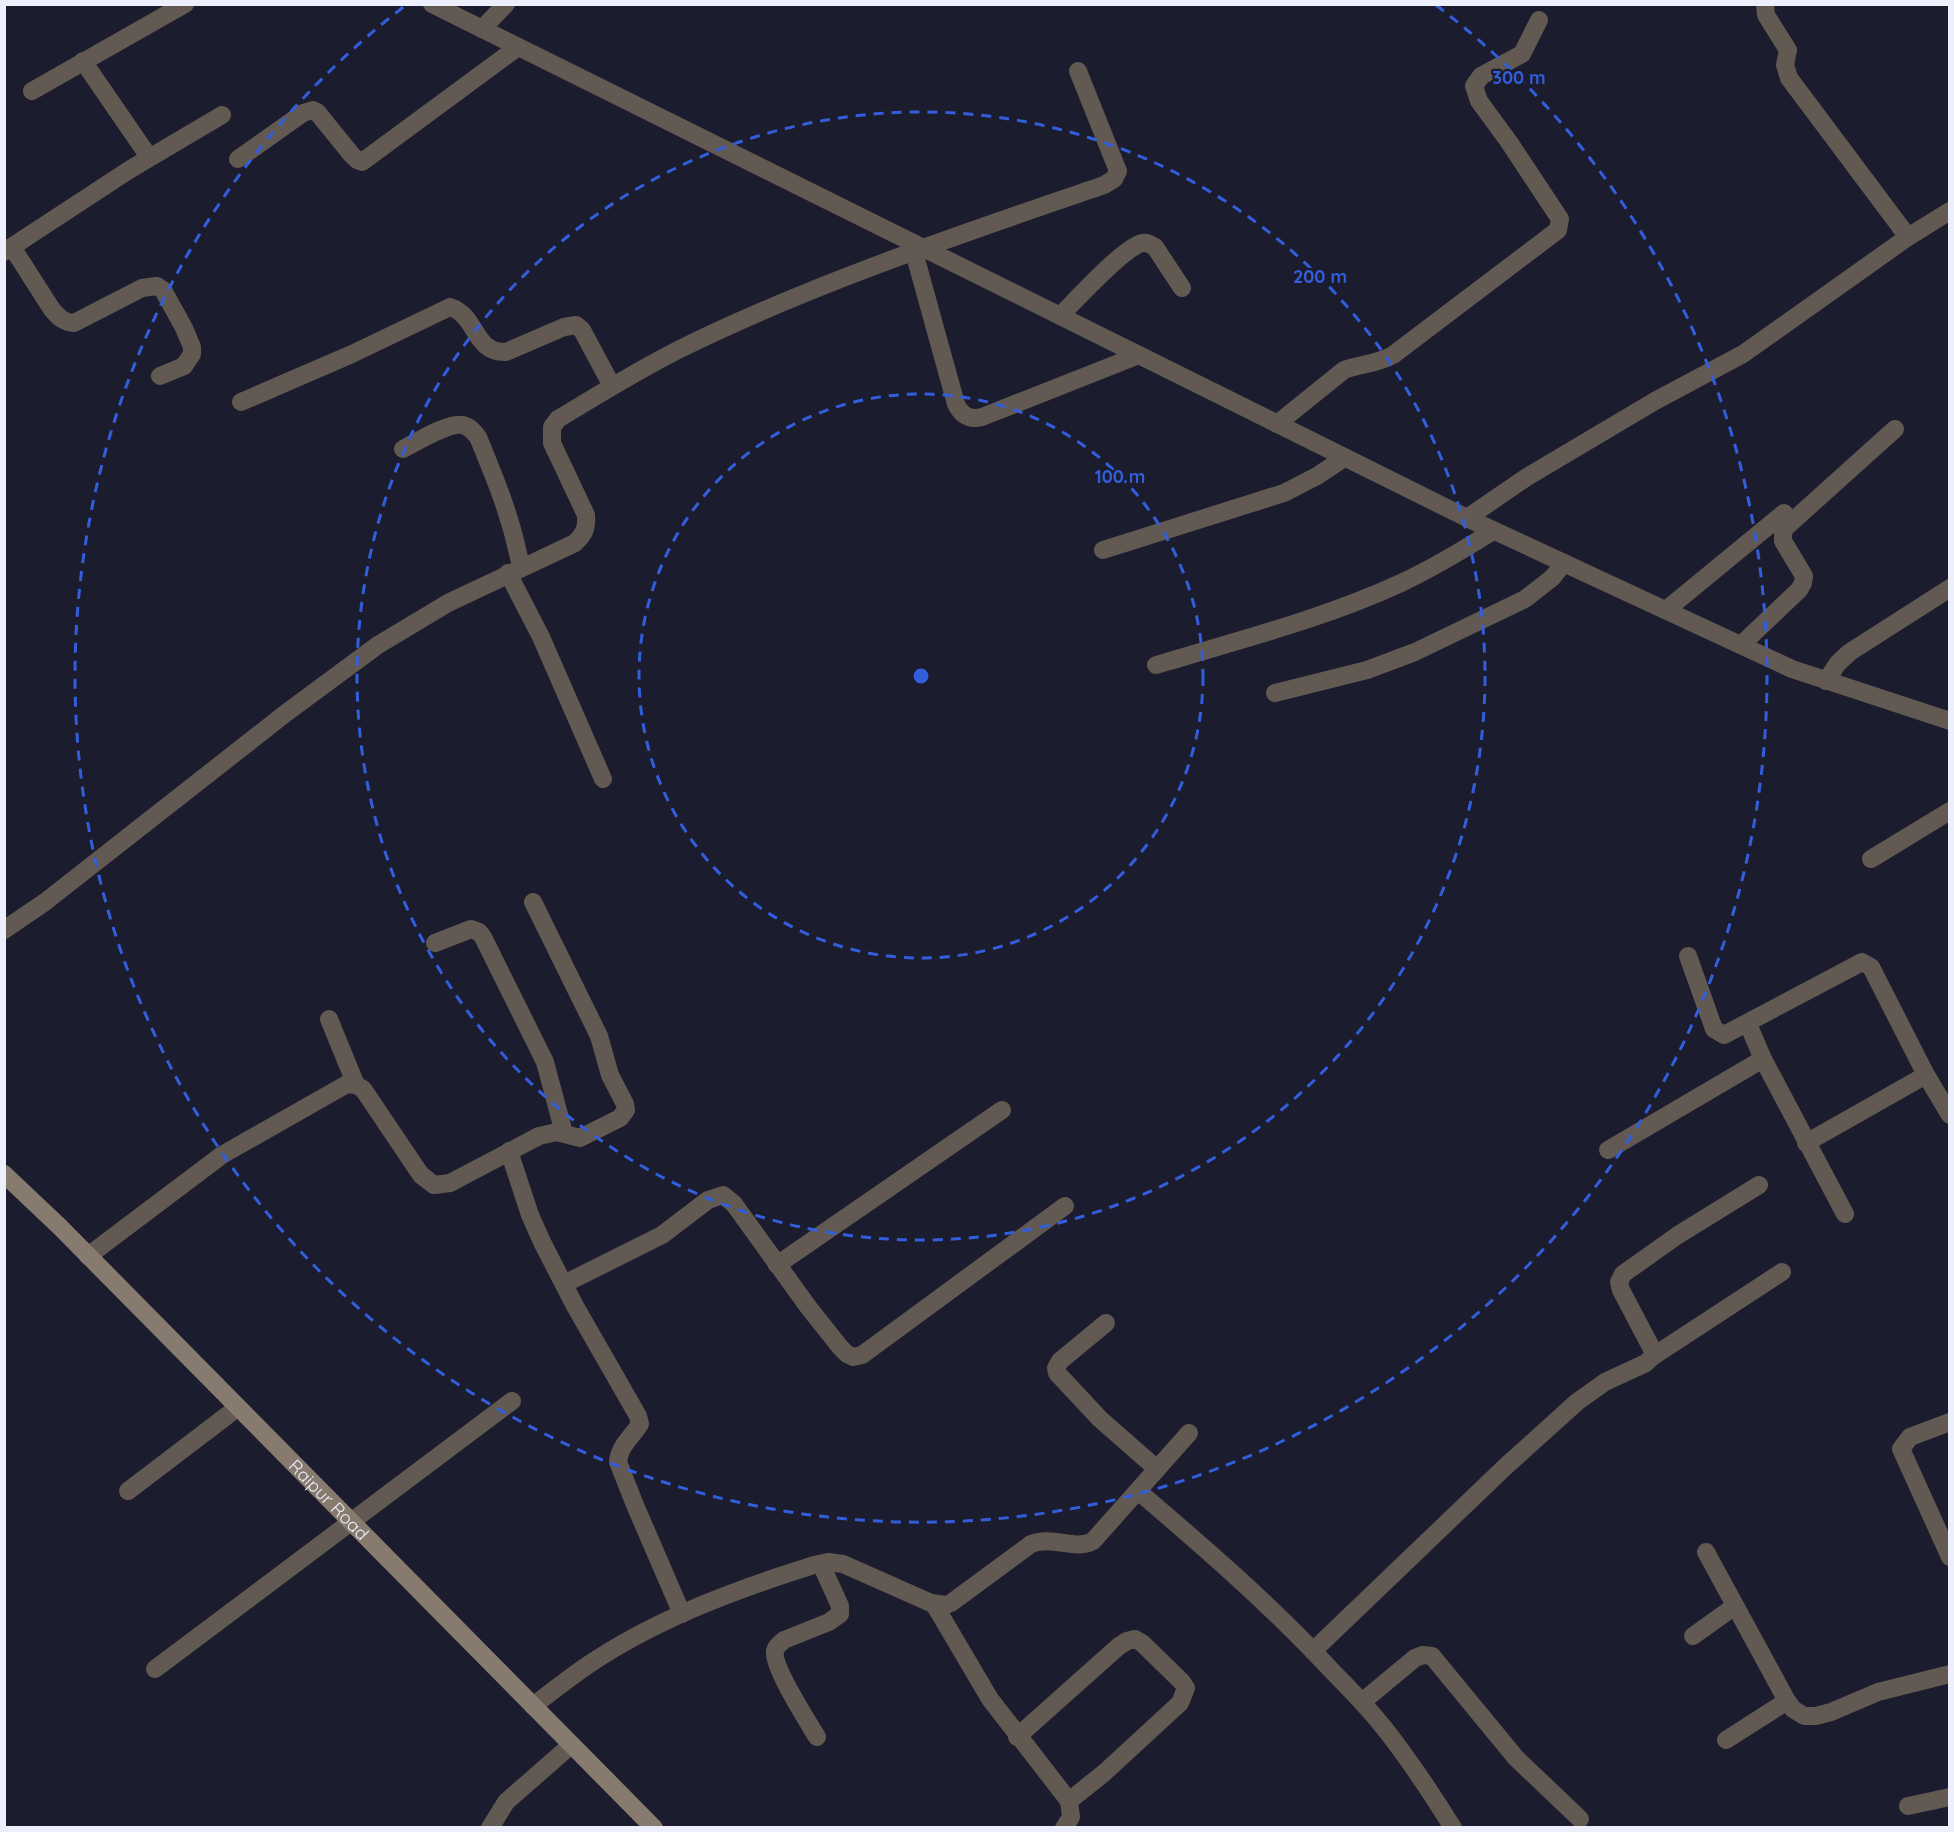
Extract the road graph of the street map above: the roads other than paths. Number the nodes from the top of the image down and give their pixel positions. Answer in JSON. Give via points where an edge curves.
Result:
{"nodes":[{"id":1,"x":185,"y":4,"type":"edge"},
{"id":2,"x":432,"y":4,"type":"edge"},
{"id":3,"x":506,"y":4,"type":"edge"},
{"id":4,"x":1765,"y":4,"type":"edge"},
{"id":5,"x":1539,"y":20,"type":"dead end"},
{"id":6,"x":482,"y":29,"type":"junction"},
{"id":7,"x":518,"y":47,"type":"junction"},
{"id":8,"x":83,"y":61,"type":"junction"},
{"id":9,"x":1078,"y":71,"type":"dead end"},
{"id":10,"x":32,"y":91,"type":"dead end"},
{"id":11,"x":222,"y":115,"type":"dead end"},
{"id":12,"x":149,"y":157,"type":"junction"},
{"id":13,"x":238,"y":159,"type":"dead end"},
{"id":14,"x":1950,"y":212,"type":"edge"},
{"id":15,"x":1908,"y":237,"type":"junction"},
{"id":16,"x":8,"y":250,"type":"edge"},
{"id":17,"x":918,"y":250,"type":"junction"},
{"id":18,"x":1182,"y":288,"type":"dead end"},
{"id":19,"x":1060,"y":316,"type":"junction"},
{"id":20,"x":1139,"y":355,"type":"junction"},
{"id":21,"x":160,"y":376,"type":"dead end"},
{"id":22,"x":612,"y":386,"type":"junction"},
{"id":23,"x":241,"y":402,"type":"dead end"},
{"id":24,"x":1277,"y":424,"type":"junction"},
{"id":25,"x":1895,"y":429,"type":"dead end"},
{"id":26,"x":403,"y":449,"type":"dead end"},
{"id":27,"x":1344,"y":458,"type":"junction"},
{"id":28,"x":1784,"y":513,"type":"dead end"},
{"id":29,"x":1467,"y":518,"type":"junction"},
{"id":30,"x":1493,"y":531,"type":"junction"},
{"id":31,"x":1103,"y":550,"type":"dead end"},
{"id":32,"x":1564,"y":563,"type":"junction"},
{"id":33,"x":514,"y":570,"type":"junction"},
{"id":34,"x":1950,"y":588,"type":"edge"},
{"id":35,"x":1666,"y":610,"type":"junction"},
{"id":36,"x":1741,"y":645,"type":"junction"},
{"id":37,"x":1156,"y":665,"type":"dead end"},
{"id":38,"x":1826,"y":681,"type":"junction"},
{"id":39,"x":1275,"y":693,"type":"dead end"},
{"id":40,"x":1950,"y":721,"type":"edge"},
{"id":41,"x":603,"y":779,"type":"dead end"},
{"id":42,"x":1950,"y":811,"type":"edge"},
{"id":43,"x":1871,"y":859,"type":"dead end"},
{"id":44,"x":532,"y":902,"type":"dead end"},
{"id":45,"x":4,"y":930,"type":"edge"},
{"id":46,"x":435,"y":943,"type":"dead end"},
{"id":47,"x":1688,"y":956,"type":"dead end"},
{"id":48,"x":329,"y":1019,"type":"dead end"},
{"id":49,"x":1748,"y":1023,"type":"junction"},
{"id":50,"x":1763,"y":1059,"type":"junction"},
{"id":51,"x":1926,"y":1075,"type":"junction"},
{"id":52,"x":356,"y":1085,"type":"junction"},
{"id":53,"x":1002,"y":1110,"type":"dead end"},
{"id":54,"x":1950,"y":1115,"type":"edge"},
{"id":55,"x":564,"y":1133,"type":"junction"},
{"id":56,"x":1806,"y":1143,"type":"junction"},
{"id":57,"x":1608,"y":1150,"type":"dead end"},
{"id":58,"x":509,"y":1151,"type":"junction"},
{"id":59,"x":4,"y":1174,"type":"edge"},
{"id":60,"x":1759,"y":1185,"type":"dead end"},
{"id":61,"x":1065,"y":1206,"type":"dead end"},
{"id":62,"x":1845,"y":1214,"type":"dead end"},
{"id":63,"x":88,"y":1256,"type":"junction"},
{"id":64,"x":777,"y":1265,"type":"junction"},
{"id":65,"x":1782,"y":1272,"type":"dead end"},
{"id":66,"x":564,"y":1284,"type":"junction"},
{"id":67,"x":1106,"y":1323,"type":"dead end"},
{"id":68,"x":1652,"y":1356,"type":"junction"},
{"id":69,"x":512,"y":1401,"type":"dead end"},
{"id":70,"x":237,"y":1408,"type":"junction"},
{"id":71,"x":1950,"y":1422,"type":"edge"},
{"id":72,"x":1189,"y":1433,"type":"dead end"},
{"id":73,"x":1157,"y":1469,"type":"junction"},
{"id":74,"x":128,"y":1491,"type":"dead end"},
{"id":75,"x":1138,"y":1491,"type":"junction"},
{"id":76,"x":350,"y":1522,"type":"junction"},
{"id":77,"x":1706,"y":1552,"type":"dead end"},
{"id":78,"x":1950,"y":1557,"type":"edge"},
{"id":79,"x":821,"y":1564,"type":"junction"},
{"id":80,"x":934,"y":1604,"type":"junction"},
{"id":81,"x":1735,"y":1606,"type":"junction"},
{"id":82,"x":682,"y":1614,"type":"junction"},
{"id":83,"x":1693,"y":1636,"type":"dead end"},
{"id":84,"x":1313,"y":1651,"type":"junction"},
{"id":85,"x":155,"y":1669,"type":"dead end"},
{"id":86,"x":1950,"y":1674,"type":"edge"},
{"id":87,"x":1787,"y":1701,"type":"junction"},
{"id":88,"x":1362,"y":1702,"type":"junction"},
{"id":89,"x":533,"y":1706,"type":"junction"},
{"id":90,"x":817,"y":1737,"type":"dead end"},
{"id":91,"x":1017,"y":1737,"type":"junction"},
{"id":92,"x":1726,"y":1740,"type":"dead end"},
{"id":93,"x":571,"y":1744,"type":"junction"},
{"id":94,"x":1950,"y":1797,"type":"edge"},
{"id":95,"x":1069,"y":1801,"type":"junction"},
{"id":96,"x":1908,"y":1806,"type":"dead end"},
{"id":97,"x":1580,"y":1819,"type":"dead end"},
{"id":98,"x":490,"y":1827,"type":"edge"},
{"id":99,"x":654,"y":1827,"type":"edge"},
{"id":100,"x":1064,"y":1827,"type":"edge"},
{"id":101,"x":1453,"y":1827,"type":"edge"}],
"edges":[{"from":1,"to":8,"type":"street"},
{"from":2,"to":6,"type":"street"},
{"from":3,"to":6,"type":"street"},
{"from":4,"to":15,"type":"street","via":[[1766,15],[1788,50],[1785,65],[1790,78]]},
{"from":5,"to":24,"type":"street","via":[[1522,54],[1481,76],[1474,86],[1479,101],[1556,211],[1560,219],[1557,230],[1393,355],[1344,370]]},
{"from":6,"to":7,"type":"street"},
{"from":7,"to":13,"type":"street","via":[[362,162],[313,110]]},
{"from":7,"to":17,"type":"street"},
{"from":8,"to":10,"type":"street"},
{"from":8,"to":12,"type":"street"},
{"from":9,"to":17,"type":"street","via":[[1116,163],[1114,179]]},
{"from":11,"to":12,"type":"street"},
{"from":12,"to":16,"type":"street"},
{"from":14,"to":15,"type":"street"},
{"from":15,"to":29,"type":"street","via":[[1743,354],[1556,459]]},
{"from":16,"to":21,"type":"street","via":[[58,317],[66,322],[74,323],[142,288],[157,285],[192,347],[184,366]]},
{"from":17,"to":19,"type":"street"},
{"from":17,"to":20,"type":"street","via":[[956,404],[966,416],[982,417]]},
{"from":17,"to":22,"type":"street","via":[[760,313]]},
{"from":18,"to":19,"type":"street","via":[[1155,247],[1140,244],[1109,266]]},
{"from":19,"to":20,"type":"street"},
{"from":20,"to":24,"type":"street"},
{"from":22,"to":23,"type":"street","via":[[576,325],[506,352],[496,352],[488,349],[464,314],[450,308]]},
{"from":22,"to":33,"type":"street","via":[[558,419],[552,427],[552,443],[586,515],[583,535],[575,543]]},
{"from":24,"to":27,"type":"street"},
{"from":25,"to":36,"type":"street","via":[[1785,528],[1784,541],[1804,576],[1803,583]]},
{"from":26,"to":33,"type":"street","via":[[457,424],[472,429],[514,529]]},
{"from":27,"to":29,"type":"street"},
{"from":27,"to":31,"type":"street","via":[[1284,493]]},
{"from":28,"to":35,"type":"street"},
{"from":29,"to":30,"type":"street"},
{"from":30,"to":32,"type":"street"},
{"from":30,"to":37,"type":"street","via":[[1401,583],[1336,610]]},
{"from":32,"to":35,"type":"street"},
{"from":32,"to":39,"type":"street","via":[[1525,599],[1415,652]]},
{"from":33,"to":41,"type":"street"},
{"from":33,"to":45,"type":"street","via":[[378,645]]},
{"from":34,"to":38,"type":"street","via":[[1850,652]]},
{"from":35,"to":36,"type":"street"},
{"from":36,"to":38,"type":"street"},
{"from":38,"to":40,"type":"street"},
{"from":42,"to":43,"type":"street"},
{"from":44,"to":55,"type":"street","via":[[592,1019],[626,1110],[620,1118],[588,1136],[573,1138]]},
{"from":46,"to":55,"type":"street","via":[[471,929],[483,937],[545,1062]]},
{"from":47,"to":49,"type":"street","via":[[1714,1029],[1724,1035]]},
{"from":48,"to":52,"type":"street"},
{"from":49,"to":50,"type":"street"},
{"from":49,"to":51,"type":"street","via":[[1862,962],[1871,967]]},
{"from":50,"to":56,"type":"street"},
{"from":50,"to":57,"type":"street"},
{"from":51,"to":54,"type":"street"},
{"from":51,"to":56,"type":"street"},
{"from":52,"to":58,"type":"street","via":[[363,1089],[421,1175],[434,1185],[450,1183]]},
{"from":52,"to":63,"type":"street","via":[[339,1087],[222,1155]]},
{"from":53,"to":64,"type":"street"},
{"from":55,"to":58,"type":"street","via":[[539,1137]]},
{"from":56,"to":62,"type":"street"},
{"from":58,"to":66,"type":"street","via":[[530,1215]]},
{"from":59,"to":63,"type":"main road","name":"Raipur Road"},
{"from":60,"to":68,"type":"street","via":[[1623,1274],[1621,1290],[1650,1342]]},
{"from":61,"to":64,"type":"street","via":[[861,1355],[853,1357],[840,1347]]},
{"from":63,"to":70,"type":"main road","name":"Raipur Road"},
{"from":64,"to":66,"type":"street","via":[[734,1204],[723,1195],[708,1200],[662,1235]]},
{"from":65,"to":68,"type":"street"},
{"from":66,"to":82,"type":"street","via":[[638,1416],[640,1424],[622,1447],[618,1462]]},
{"from":67,"to":73,"type":"street","via":[[1060,1360],[1057,1373],[1100,1419]]},
{"from":68,"to":84,"type":"street","via":[[1582,1398],[1504,1467]]},
{"from":69,"to":76,"type":"street"},
{"from":70,"to":74,"type":"street"},
{"from":70,"to":76,"type":"main road","name":"Raipur Road"},
{"from":71,"to":78,"type":"street","via":[[1910,1437],[1901,1449]]},
{"from":72,"to":73,"type":"street"},
{"from":73,"to":75,"type":"street"},
{"from":75,"to":80,"type":"street","via":[[1089,1544],[1040,1540],[958,1599],[946,1605]]},
{"from":75,"to":84,"type":"street","via":[[1234,1573]]},
{"from":76,"to":85,"type":"street"},
{"from":76,"to":89,"type":"main road","name":"Raipur Road"},
{"from":77,"to":81,"type":"street"},
{"from":79,"to":80,"type":"street","via":[[843,1564]]},
{"from":79,"to":82,"type":"street"},
{"from":79,"to":90,"type":"street","via":[[840,1614],[784,1640],[775,1651],[791,1693]]},
{"from":80,"to":91,"type":"street","via":[[976,1678]]},
{"from":81,"to":83,"type":"street"},
{"from":81,"to":87,"type":"street"},
{"from":82,"to":89,"type":"street","via":[[608,1652]]},
{"from":84,"to":88,"type":"street"},
{"from":86,"to":87,"type":"street","via":[[1878,1692],[1816,1716],[1804,1716]]},
{"from":87,"to":92,"type":"street"},
{"from":88,"to":97,"type":"street","via":[[1415,1658],[1423,1654],[1432,1656],[1516,1758]]},
{"from":88,"to":101,"type":"street"},
{"from":89,"to":93,"type":"main road","name":"Raipur Road"},
{"from":91,"to":95,"type":"street"},
{"from":91,"to":95,"type":"street","via":[[1127,1641],[1135,1639],[1142,1643],[1182,1682],[1186,1688],[1180,1702]]},
{"from":93,"to":98,"type":"street","via":[[517,1790]]},
{"from":93,"to":99,"type":"main road","name":"Raipur Road"},
{"from":94,"to":96,"type":"street"},
{"from":95,"to":100,"type":"street","via":[[1071,1817]]}]}
